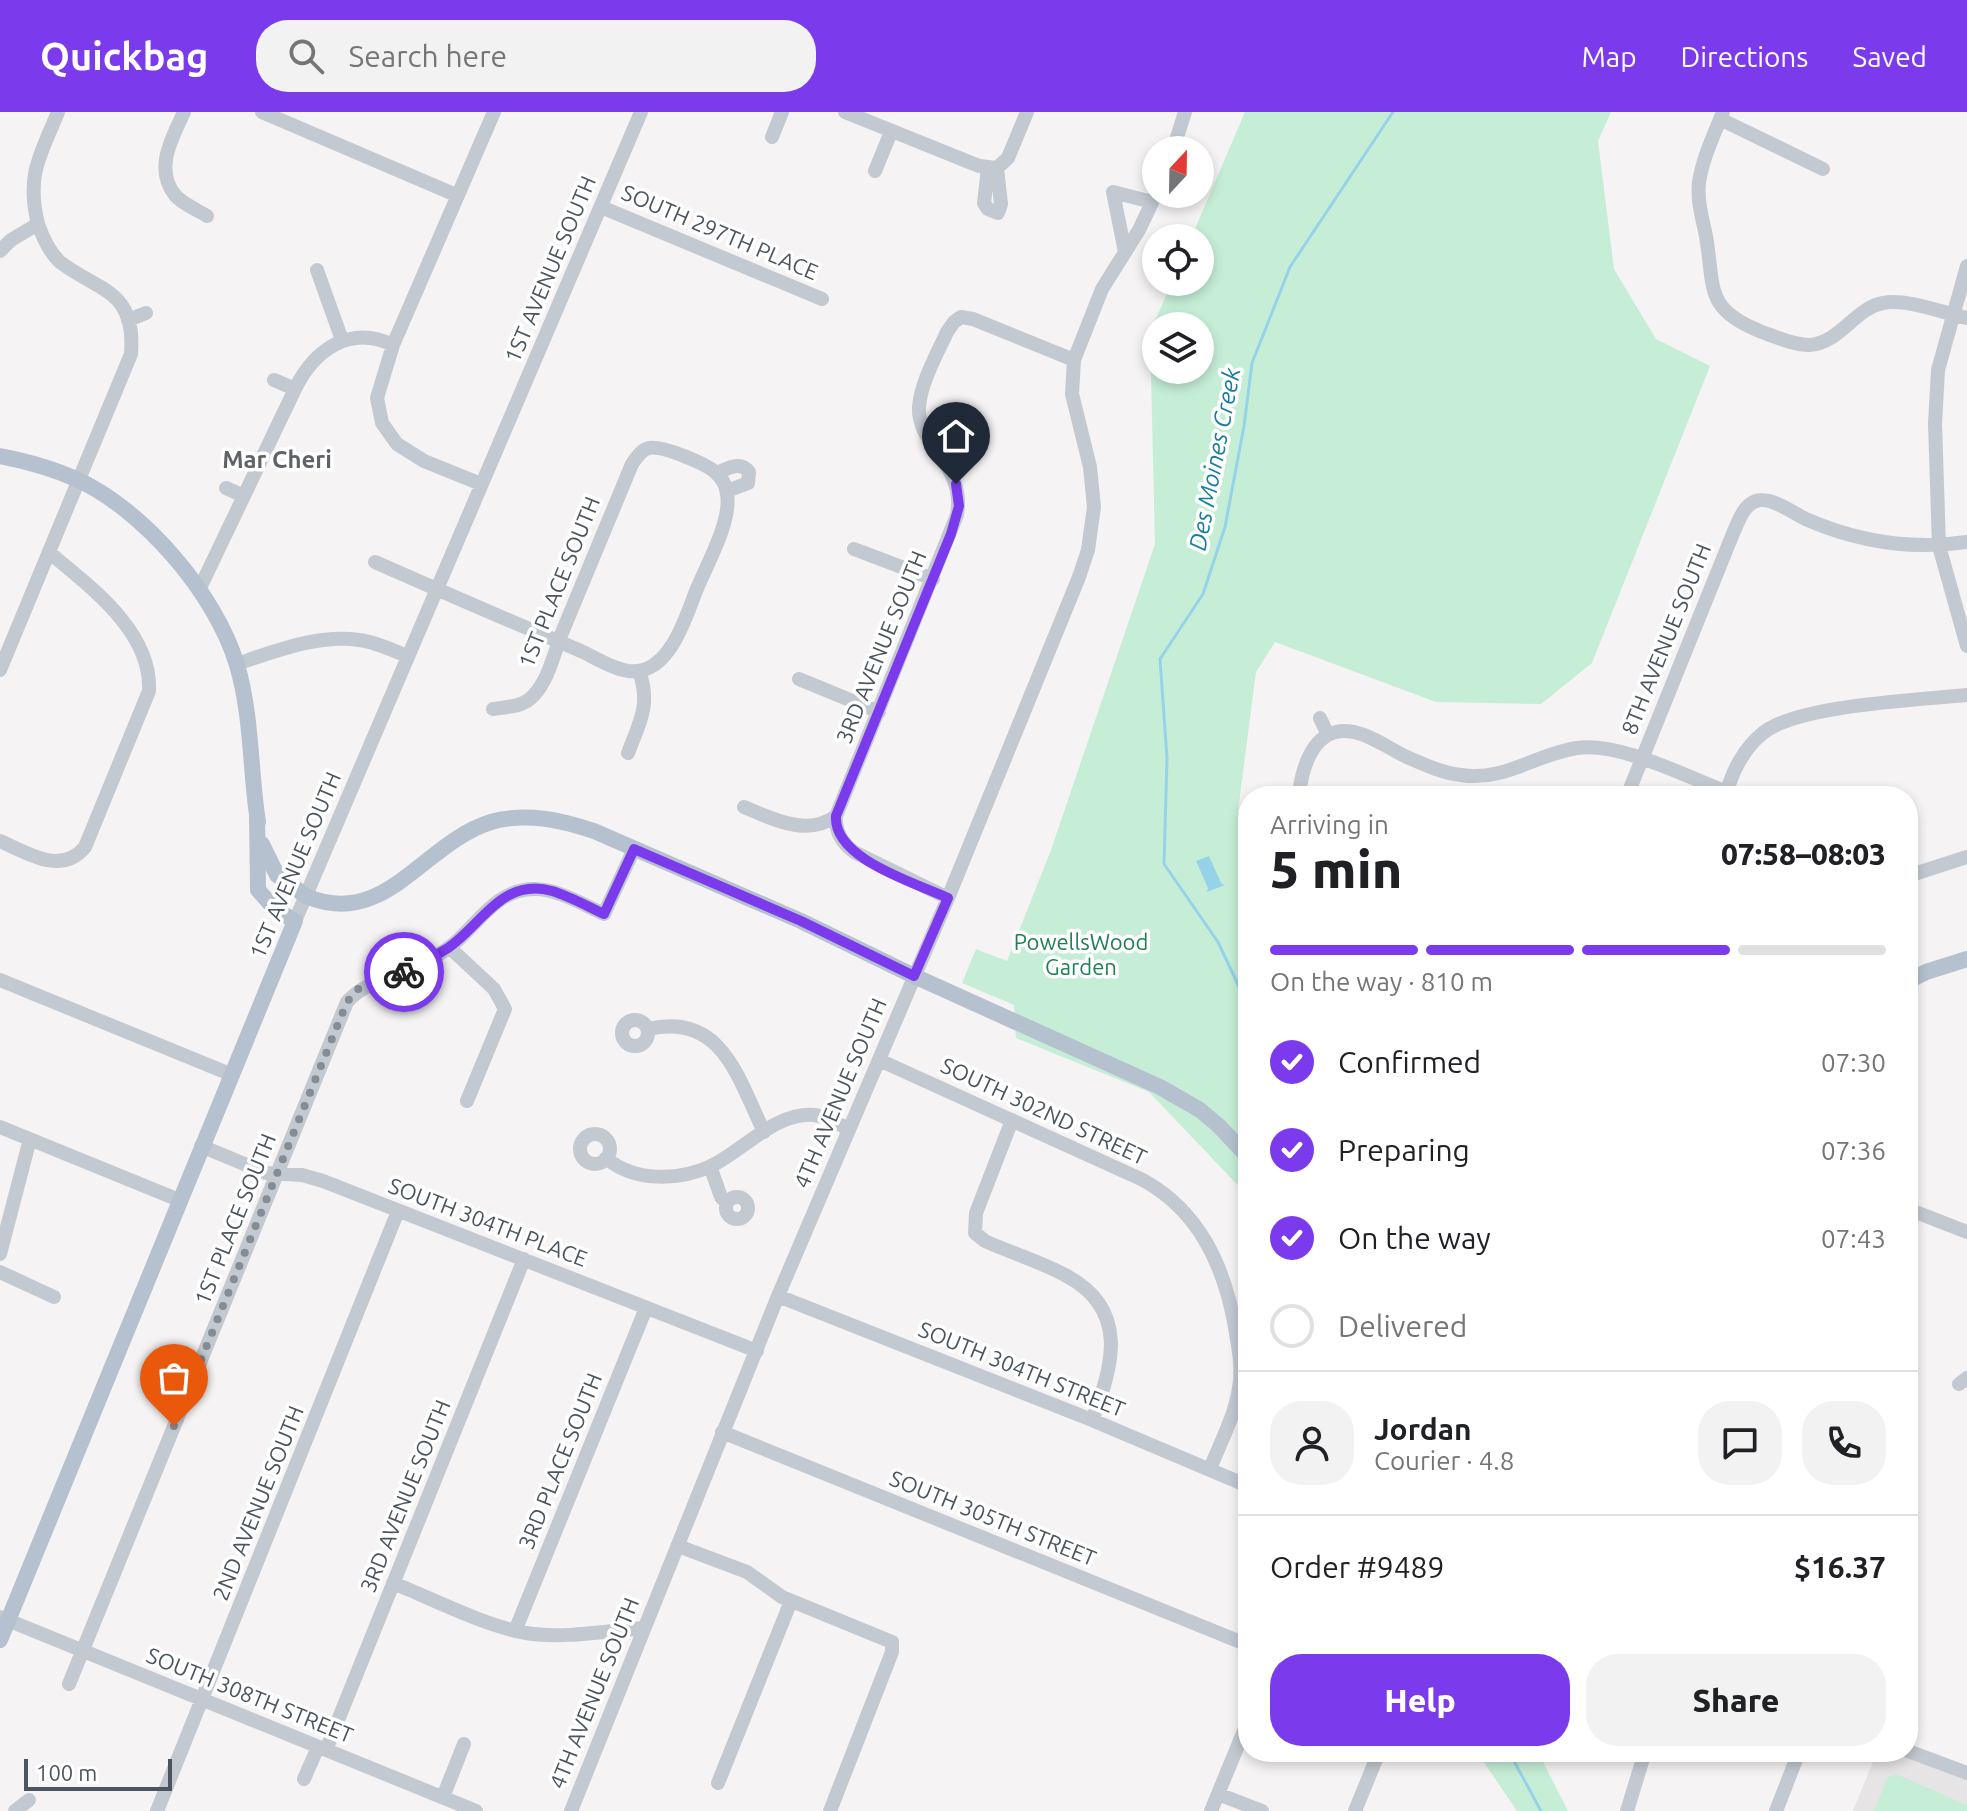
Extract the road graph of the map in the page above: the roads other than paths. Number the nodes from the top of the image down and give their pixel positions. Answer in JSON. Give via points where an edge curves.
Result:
{"nodes":[{"id":1,"x":58,"y":112,"type":"edge"},
{"id":2,"x":184,"y":112,"type":"edge"},
{"id":3,"x":262,"y":112,"type":"edge"},
{"id":4,"x":494,"y":112,"type":"edge"},
{"id":5,"x":641,"y":112,"type":"edge"},
{"id":6,"x":782,"y":112,"type":"edge"},
{"id":7,"x":845,"y":112,"type":"edge"},
{"id":8,"x":1027,"y":112,"type":"edge"},
{"id":9,"x":1185,"y":112,"type":"edge"},
{"id":10,"x":1722,"y":116,"type":"edge"},
{"id":11,"x":891,"y":132,"type":"junction"},
{"id":12,"x":1177,"y":136,"type":"edge"},
{"id":13,"x":772,"y":137,"type":"dead end"},
{"id":14,"x":1823,"y":169,"type":"dead end"},
{"id":15,"x":875,"y":171,"type":"dead end"},
{"id":16,"x":456,"y":195,"type":"junction"},
{"id":17,"x":1142,"y":196,"type":"edge"},
{"id":18,"x":601,"y":207,"type":"junction"},
{"id":19,"x":1149,"y":208,"type":"edge"},
{"id":20,"x":207,"y":216,"type":"dead end"},
{"id":21,"x":38,"y":224,"type":"junction"},
{"id":22,"x":0,"y":251,"type":"edge"},
{"id":23,"x":1125,"y":252,"type":"junction"},
{"id":24,"x":1967,"y":266,"type":"edge"},
{"id":25,"x":317,"y":270,"type":"dead end"},
{"id":26,"x":822,"y":299,"type":"dead end"},
{"id":27,"x":146,"y":313,"type":"dead end"},
{"id":28,"x":1960,"y":317,"type":"edge"},
{"id":29,"x":128,"y":320,"type":"junction"},
{"id":30,"x":342,"y":340,"type":"junction"},
{"id":31,"x":393,"y":345,"type":"junction"},
{"id":32,"x":1074,"y":360,"type":"junction"},
{"id":33,"x":274,"y":380,"type":"dead end"},
{"id":34,"x":295,"y":389,"type":"junction"},
{"id":35,"x":0,"y":456,"type":"edge"},
{"id":36,"x":79,"y":480,"type":"junction"},
{"id":37,"x":723,"y":483,"type":"junction"},
{"id":38,"x":481,"y":484,"type":"junction"},
{"id":39,"x":226,"y":488,"type":"dead end"},
{"id":40,"x":244,"y":496,"type":"junction"},
{"id":41,"x":1967,"y":542,"type":"edge"},
{"id":42,"x":1939,"y":546,"type":"junction"},
{"id":43,"x":854,"y":549,"type":"dead end"},
{"id":44,"x":50,"y":553,"type":"junction"},
{"id":45,"x":375,"y":562,"type":"dead end"},
{"id":46,"x":933,"y":579,"type":"junction"},
{"id":47,"x":436,"y":589,"type":"junction"},
{"id":48,"x":199,"y":590,"type":"junction"},
{"id":49,"x":559,"y":642,"type":"junction"},
{"id":50,"x":1967,"y":646,"type":"edge"},
{"id":51,"x":407,"y":656,"type":"junction"},
{"id":52,"x":237,"y":664,"type":"junction"},
{"id":53,"x":0,"y":670,"type":"edge"},
{"id":54,"x":639,"y":671,"type":"junction"},
{"id":55,"x":799,"y":679,"type":"dead end"},
{"id":56,"x":1967,"y":695,"type":"edge"},
{"id":57,"x":493,"y":709,"type":"dead end"},
{"id":58,"x":879,"y":712,"type":"junction"},
{"id":59,"x":1320,"y":718,"type":"dead end"},
{"id":60,"x":1328,"y":735,"type":"junction"},
{"id":61,"x":628,"y":753,"type":"dead end"},
{"id":62,"x":1641,"y":759,"type":"junction"},
{"id":63,"x":1301,"y":786,"type":"edge"},
{"id":64,"x":1631,"y":786,"type":"edge"},
{"id":65,"x":1707,"y":786,"type":"edge"},
{"id":66,"x":1729,"y":786,"type":"edge"},
{"id":67,"x":744,"y":807,"type":"dead end"},
{"id":68,"x":257,"y":814,"type":"junction"},
{"id":69,"x":836,"y":816,"type":"junction"},
{"id":70,"x":1,"y":844,"type":"edge"},
{"id":71,"x":634,"y":849,"type":"junction"},
{"id":72,"x":1967,"y":857,"type":"edge"},
{"id":73,"x":1918,"y":873,"type":"edge"},
{"id":74,"x":948,"y":898,"type":"junction"},
{"id":75,"x":295,"y":921,"type":"junction"},
{"id":76,"x":449,"y":947,"type":"junction"},
{"id":77,"x":1967,"y":959,"type":"edge"},
{"id":78,"x":914,"y":976,"type":"junction"},
{"id":79,"x":1918,"y":976,"type":"edge"},
{"id":80,"x":0,"y":980,"type":"edge"},
{"id":81,"x":648,"y":1029,"type":"dead end"},
{"id":82,"x":879,"y":1060,"type":"junction"},
{"id":83,"x":230,"y":1074,"type":"junction"},
{"id":84,"x":467,"y":1101,"type":"dead end"},
{"id":85,"x":1012,"y":1120,"type":"junction"},
{"id":86,"x":0,"y":1127,"type":"edge"},
{"id":87,"x":849,"y":1129,"type":"junction"},
{"id":88,"x":764,"y":1132,"type":"junction"},
{"id":89,"x":30,"y":1139,"type":"junction"},
{"id":90,"x":201,"y":1146,"type":"junction"},
{"id":91,"x":1238,"y":1146,"type":"edge"},
{"id":92,"x":606,"y":1158,"type":"dead end"},
{"id":93,"x":710,"y":1166,"type":"junction"},
{"id":94,"x":276,"y":1175,"type":"junction"},
{"id":95,"x":179,"y":1200,"type":"junction"},
{"id":96,"x":727,"y":1203,"type":"dead end"},
{"id":97,"x":398,"y":1211,"type":"junction"},
{"id":98,"x":1918,"y":1213,"type":"edge"},
{"id":99,"x":1967,"y":1232,"type":"edge"},
{"id":100,"x":0,"y":1254,"type":"edge"},
{"id":101,"x":524,"y":1259,"type":"junction"},
{"id":102,"x":0,"y":1272,"type":"edge"},
{"id":103,"x":778,"y":1296,"type":"junction"},
{"id":104,"x":54,"y":1297,"type":"dead end"},
{"id":105,"x":646,"y":1308,"type":"junction"},
{"id":106,"x":1238,"y":1348,"type":"edge"},
{"id":107,"x":757,"y":1351,"type":"junction"},
{"id":108,"x":1238,"y":1393,"type":"edge"},
{"id":109,"x":1092,"y":1420,"type":"junction"},
{"id":110,"x":722,"y":1432,"type":"junction"},
{"id":111,"x":1210,"y":1469,"type":"junction"},
{"id":112,"x":1238,"y":1482,"type":"edge"},
{"id":113,"x":678,"y":1546,"type":"junction"},
{"id":114,"x":393,"y":1583,"type":"junction"},
{"id":115,"x":791,"y":1601,"type":"junction"},
{"id":116,"x":4,"y":1619,"type":"edge"},
{"id":117,"x":644,"y":1628,"type":"junction"},
{"id":118,"x":515,"y":1631,"type":"junction"},
{"id":119,"x":0,"y":1640,"type":"edge"},
{"id":120,"x":1238,"y":1641,"type":"edge"},
{"id":121,"x":83,"y":1650,"type":"junction"},
{"id":122,"x":69,"y":1684,"type":"dead end"},
{"id":123,"x":203,"y":1699,"type":"junction"},
{"id":124,"x":464,"y":1744,"type":"dead end"},
{"id":125,"x":1238,"y":1745,"type":"edge"},
{"id":126,"x":322,"y":1748,"type":"junction"},
{"id":127,"x":1918,"y":1755,"type":"edge"},
{"id":128,"x":1375,"y":1762,"type":"edge"},
{"id":129,"x":1642,"y":1762,"type":"edge"},
{"id":130,"x":1795,"y":1762,"type":"edge"},
{"id":131,"x":1967,"y":1773,"type":"edge"},
{"id":132,"x":304,"y":1779,"type":"dead end"},
{"id":133,"x":718,"y":1783,"type":"dead end"},
{"id":134,"x":1218,"y":1794,"type":"junction"},
{"id":135,"x":443,"y":1797,"type":"junction"},
{"id":136,"x":29,"y":1800,"type":"dead end"},
{"id":137,"x":15,"y":1811,"type":"edge"},
{"id":138,"x":157,"y":1811,"type":"edge"},
{"id":139,"x":476,"y":1811,"type":"edge"},
{"id":140,"x":571,"y":1811,"type":"edge"},
{"id":141,"x":830,"y":1811,"type":"edge"},
{"id":142,"x":1211,"y":1811,"type":"edge"},
{"id":143,"x":1262,"y":1811,"type":"edge"},
{"id":144,"x":1355,"y":1811,"type":"edge"},
{"id":145,"x":1627,"y":1811,"type":"edge"},
{"id":146,"x":1776,"y":1811,"type":"edge"}],
"edges":[{"from":1,"to":21,"type":"street","via":[[34,170],[31,188]]},
{"from":2,"to":20,"type":"street","via":[[169,145],[164,174],[176,197]]},
{"from":3,"to":16,"type":"street"},
{"from":4,"to":16,"type":"street"},
{"from":5,"to":18,"type":"street","name":"1ST AVENUE SOUTH"},
{"from":6,"to":13,"type":"street"},
{"from":7,"to":11,"type":"street"},
{"from":8,"to":11,"type":"street","via":[[1008,158],[993,168]]},
{"from":9,"to":12,"type":"street"},
{"from":10,"to":14,"type":"street"},
{"from":10,"to":28,"type":"street","via":[[1704,162],[1698,202],[1711,282],[1722,309],[1733,319],[1809,345],[1826,340],[1885,302]]},
{"from":11,"to":15,"type":"street"},
{"from":16,"to":31,"type":"street"},
{"from":17,"to":23,"type":"street","name":"4TH AVENUE SOUTH","via":[[1113,192]]},
{"from":18,"to":26,"type":"street","name":"SOUTH 297TH PLACE"},
{"from":18,"to":38,"type":"street","name":"1ST AVENUE SOUTH"},
{"from":19,"to":23,"type":"street","name":"4TH AVENUE SOUTH"},
{"from":21,"to":22,"type":"street"},
{"from":21,"to":29,"type":"street","via":[[59,261],[111,293]]},
{"from":23,"to":32,"type":"street","name":"4TH AVENUE SOUTH","via":[[1098,296]]},
{"from":24,"to":28,"type":"street"},
{"from":25,"to":30,"type":"street"},
{"from":27,"to":29,"type":"street"},
{"from":28,"to":42,"type":"street","via":[[1942,347],[1935,391]]},
{"from":29,"to":36,"type":"street","via":[[132,336],[127,367]]},
{"from":30,"to":31,"type":"street","via":[[371,337]]},
{"from":30,"to":34,"type":"street","via":[[312,361]]},
{"from":31,"to":38,"type":"street","via":[[377,398],[384,428],[414,456]]},
{"from":32,"to":46,"type":"street","name":"3RD AVENUE SOUTH","via":[[969,317],[957,319],[944,338],[919,410],[954,477],[959,498]]},
{"from":32,"to":74,"type":"street","name":"4TH AVENUE SOUTH","via":[[1074,408],[1093,488],[1088,550]]},
{"from":33,"to":34,"type":"street"},
{"from":34,"to":40,"type":"street"},
{"from":35,"to":36,"type":"main road"},
{"from":36,"to":44,"type":"street"},
{"from":36,"to":48,"type":"main road","via":[[142,524]]},
{"from":37,"to":37,"type":"street","via":[[737,465],[749,472],[748,483]]},
{"from":37,"to":49,"type":"street","name":"1ST PLACE SOUTH","via":[[666,450],[647,448],[632,464]]},
{"from":37,"to":54,"type":"street","via":[[723,524],[676,636],[657,662]]},
{"from":38,"to":47,"type":"street","name":"1ST AVENUE SOUTH"},
{"from":39,"to":40,"type":"street"},
{"from":40,"to":48,"type":"street"},
{"from":41,"to":42,"type":"street"},
{"from":42,"to":50,"type":"street"},
{"from":42,"to":62,"type":"street","name":"8TH AVENUE SOUTH","via":[[1875,541],[1812,522],[1770,502],[1753,503],[1734,531]]},
{"from":43,"to":46,"type":"street"},
{"from":44,"to":53,"type":"street"},
{"from":44,"to":70,"type":"street","via":[[100,595],[132,635],[147,668],[149,691],[78,855],[53,862]]},
{"from":45,"to":47,"type":"street"},
{"from":46,"to":58,"type":"street","name":"3RD AVENUE SOUTH"},
{"from":47,"to":49,"type":"street"},
{"from":47,"to":51,"type":"street","name":"1ST AVENUE SOUTH"},
{"from":48,"to":52,"type":"main road"},
{"from":49,"to":54,"type":"street"},
{"from":49,"to":57,"type":"street","name":"1ST PLACE SOUTH","via":[[534,695],[522,704]]},
{"from":51,"to":52,"type":"street","via":[[358,639],[325,640]]},
{"from":51,"to":75,"type":"street","name":"1ST AVENUE SOUTH"},
{"from":52,"to":68,"type":"main road"},
{"from":54,"to":61,"type":"street","via":[[645,704]]},
{"from":55,"to":58,"type":"street"},
{"from":56,"to":66,"type":"street","via":[[1782,721],[1745,752]]},
{"from":58,"to":69,"type":"street","name":"3RD AVENUE SOUTH"},
{"from":59,"to":60,"type":"street"},
{"from":60,"to":62,"type":"street","via":[[1358,734],[1424,764],[1471,777],[1506,773],[1577,748],[1601,747]]},
{"from":60,"to":63,"type":"street","via":[[1307,761]]},
{"from":62,"to":64,"type":"street","name":"8TH AVENUE SOUTH"},
{"from":62,"to":65,"type":"street"},
{"from":67,"to":69,"type":"street","via":[[796,825],[816,826]]},
{"from":68,"to":71,"type":"main road","bridge":true,"via":[[262,844],[277,875],[306,896],[335,904],[361,903],[394,887],[453,839],[492,822],[538,817],[566,822]]},
{"from":68,"to":75,"type":"main road","via":[[258,890]]},
{"from":69,"to":74,"type":"street","via":[[837,832],[854,852]]},
{"from":71,"to":76,"type":"street","name":"1ST PLACE SOUTH","via":[[604,914],[551,891],[513,892]]},
{"from":71,"to":78,"type":"main road"},
{"from":72,"to":73,"type":"street"},
{"from":74,"to":78,"type":"street","name":"4TH AVENUE SOUTH"},
{"from":75,"to":83,"type":"main road","name":"1ST AVENUE SOUTH"},
{"from":76,"to":84,"type":"street","via":[[494,989],[505,1009]]},
{"from":76,"to":94,"type":"street","name":"1ST PLACE SOUTH","via":[[403,973],[358,989],[347,1002]]},
{"from":77,"to":79,"type":"main road"},
{"from":78,"to":82,"type":"street","name":"4TH AVENUE SOUTH"},
{"from":78,"to":91,"type":"main road","via":[[1179,1096]]},
{"from":80,"to":83,"type":"street"},
{"from":81,"to":88,"type":"street","via":[[683,1026],[712,1040],[728,1059]]},
{"from":82,"to":85,"type":"street","name":"SOUTH 302ND STREET"},
{"from":82,"to":87,"type":"street","name":"4TH AVENUE SOUTH"},
{"from":83,"to":90,"type":"main road","name":"1ST AVENUE SOUTH"},
{"from":85,"to":106,"type":"street","name":"SOUTH 302ND STREET","via":[[1143,1180],[1184,1210],[1219,1267]]},
{"from":85,"to":109,"type":"street","via":[[979,1204],[975,1233],[1067,1276],[1089,1292],[1106,1321],[1112,1349],[1108,1378]]},
{"from":86,"to":89,"type":"street"},
{"from":87,"to":88,"type":"street","via":[[815,1115],[790,1119]]},
{"from":87,"to":103,"type":"street","name":"4TH AVENUE SOUTH"},
{"from":88,"to":93,"type":"street"},
{"from":89,"to":95,"type":"street"},
{"from":89,"to":100,"type":"street"},
{"from":90,"to":94,"type":"street","name":"SOUTH 304TH PLACE"},
{"from":90,"to":95,"type":"main road","name":"1ST AVENUE SOUTH"},
{"from":92,"to":93,"type":"street","via":[[651,1177]]},
{"from":93,"to":96,"type":"street"},
{"from":94,"to":97,"type":"street","name":"SOUTH 304TH PLACE","via":[[323,1181]]},
{"from":94,"to":121,"type":"street","name":"1ST PLACE SOUTH"},
{"from":95,"to":116,"type":"main road","name":"1ST AVENUE SOUTH"},
{"from":97,"to":101,"type":"street","name":"SOUTH 304TH PLACE"},
{"from":97,"to":123,"type":"street","name":"2ND AVENUE SOUTH"},
{"from":98,"to":99,"type":"street"},
{"from":101,"to":105,"type":"street","name":"SOUTH 304TH PLACE"},
{"from":101,"to":114,"type":"street","name":"3RD AVENUE SOUTH"},
{"from":102,"to":104,"type":"street"},
{"from":103,"to":107,"type":"street","name":"4TH AVENUE SOUTH"},
{"from":103,"to":109,"type":"street","name":"SOUTH 304TH STREET"},
{"from":105,"to":107,"type":"street","name":"SOUTH 304TH PLACE"},
{"from":105,"to":118,"type":"street","name":"3RD PLACE SOUTH"},
{"from":107,"to":110,"type":"street","name":"4TH AVENUE SOUTH"},
{"from":108,"to":111,"type":"street","name":"SOUTH 302ND STREET"},
{"from":109,"to":111,"type":"street","name":"SOUTH 304TH STREET"},
{"from":110,"to":113,"type":"street","name":"4TH AVENUE SOUTH"},
{"from":110,"to":120,"type":"street","name":"SOUTH 305TH STREET"},
{"from":111,"to":112,"type":"street","name":"SOUTH 304TH STREET"},
{"from":113,"to":115,"type":"street","via":[[747,1572]]},
{"from":113,"to":117,"type":"street","name":"4TH AVENUE SOUTH"},
{"from":114,"to":118,"type":"street"},
{"from":114,"to":126,"type":"street","name":"3RD AVENUE SOUTH"},
{"from":115,"to":133,"type":"street"},
{"from":115,"to":141,"type":"street","via":[[893,1643]]},
{"from":116,"to":119,"type":"main road","name":"1ST AVENUE SOUTH"},
{"from":116,"to":121,"type":"street","name":"SOUTH 308TH STREET"},
{"from":117,"to":118,"type":"street","via":[[553,1635]]},
{"from":117,"to":140,"type":"street","name":"4TH AVENUE SOUTH"},
{"from":121,"to":122,"type":"street","name":"1ST PLACE SOUTH"},
{"from":121,"to":123,"type":"street","name":"SOUTH 308TH STREET"},
{"from":123,"to":126,"type":"street","name":"SOUTH 308TH STREET"},
{"from":123,"to":138,"type":"street","name":"2ND AVENUE SOUTH"},
{"from":124,"to":135,"type":"street"},
{"from":125,"to":134,"type":"street"},
{"from":126,"to":132,"type":"street","name":"3RD AVENUE SOUTH"},
{"from":126,"to":135,"type":"street","name":"SOUTH 308TH STREET"},
{"from":127,"to":131,"type":"street"},
{"from":128,"to":144,"type":"street"},
{"from":129,"to":145,"type":"street"},
{"from":130,"to":146,"type":"street"},
{"from":134,"to":142,"type":"street"},
{"from":134,"to":143,"type":"street"},
{"from":135,"to":139,"type":"street","name":"SOUTH 308TH STREET"},
{"from":136,"to":137,"type":"street"}]}
